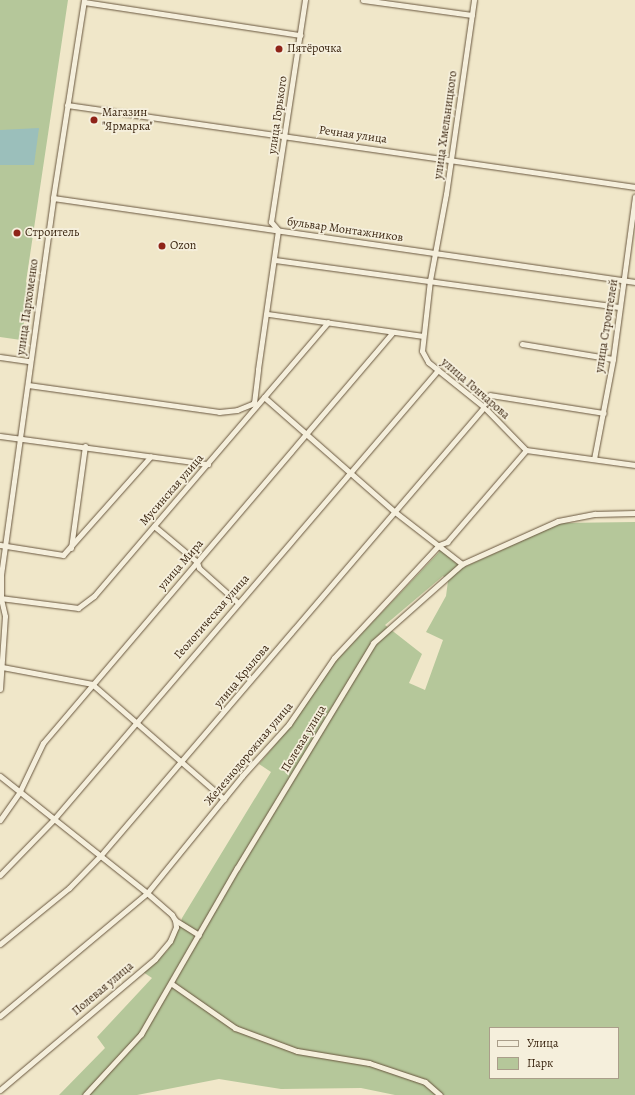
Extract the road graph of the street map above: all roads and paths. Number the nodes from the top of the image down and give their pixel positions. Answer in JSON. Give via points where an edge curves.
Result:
{"nodes":[{"id":1,"x":305,"y":0,"type":"edge"},
{"id":2,"x":364,"y":0,"type":"edge"},
{"id":3,"x":474,"y":0,"type":"edge"},
{"id":4,"x":84,"y":1,"type":"edge"},
{"id":5,"x":472,"y":16,"type":"junction"},
{"id":6,"x":300,"y":34,"type":"junction"},
{"id":7,"x":67,"y":105,"type":"junction"},
{"id":8,"x":284,"y":135,"type":"junction"},
{"id":9,"x":451,"y":160,"type":"junction"},
{"id":10,"x":635,"y":187,"type":"edge"},
{"id":11,"x":635,"y":196,"type":"edge"},
{"id":12,"x":53,"y":198,"type":"junction"},
{"id":13,"x":278,"y":230,"type":"junction"},
{"id":14,"x":435,"y":252,"type":"junction"},
{"id":15,"x":275,"y":260,"type":"junction"},
{"id":16,"x":430,"y":280,"type":"junction"},
{"id":17,"x":624,"y":281,"type":"junction"},
{"id":18,"x":635,"y":282,"type":"edge"},
{"id":19,"x":619,"y":307,"type":"junction"},
{"id":20,"x":268,"y":314,"type":"junction"},
{"id":21,"x":328,"y":322,"type":"junction"},
{"id":22,"x":392,"y":333,"type":"junction"},
{"id":23,"x":422,"y":336,"type":"junction"},
{"id":24,"x":522,"y":344,"type":"dead end"},
{"id":25,"x":0,"y":357,"type":"edge"},
{"id":26,"x":613,"y":358,"type":"junction"},
{"id":27,"x":30,"y":361,"type":"junction"},
{"id":28,"x":438,"y":370,"type":"junction"},
{"id":29,"x":28,"y":385,"type":"junction"},
{"id":30,"x":264,"y":397,"type":"junction"},
{"id":31,"x":255,"y":404,"type":"junction"},
{"id":32,"x":484,"y":407,"type":"junction"},
{"id":33,"x":604,"y":413,"type":"junction"},
{"id":34,"x":308,"y":434,"type":"junction"},
{"id":35,"x":0,"y":436,"type":"edge"},
{"id":36,"x":21,"y":438,"type":"junction"},
{"id":37,"x":85,"y":446,"type":"junction"},
{"id":38,"x":526,"y":450,"type":"junction"},
{"id":39,"x":151,"y":456,"type":"junction"},
{"id":40,"x":594,"y":459,"type":"junction"},
{"id":41,"x":208,"y":464,"type":"junction"},
{"id":42,"x":635,"y":465,"type":"edge"},
{"id":43,"x":352,"y":473,"type":"junction"},
{"id":44,"x":395,"y":512,"type":"junction"},
{"id":45,"x":635,"y":513,"type":"edge"},
{"id":46,"x":154,"y":526,"type":"junction"},
{"id":47,"x":439,"y":545,"type":"junction"},
{"id":48,"x":3,"y":546,"type":"edge"},
{"id":49,"x":71,"y":548,"type":"junction"},
{"id":50,"x":197,"y":562,"type":"junction"},
{"id":51,"x":462,"y":564,"type":"junction"},
{"id":52,"x":0,"y":598,"type":"edge"},
{"id":53,"x":237,"y":602,"type":"junction"},
{"id":54,"x":2,"y":667,"type":"junction"},
{"id":55,"x":92,"y":684,"type":"junction"},
{"id":56,"x":0,"y":689,"type":"edge"},
{"id":57,"x":136,"y":721,"type":"junction"},
{"id":58,"x":183,"y":761,"type":"junction"},
{"id":59,"x":0,"y":776,"type":"edge"},
{"id":60,"x":20,"y":791,"type":"junction"},
{"id":61,"x":224,"y":799,"type":"junction"},
{"id":62,"x":54,"y":819,"type":"junction"},
{"id":63,"x":0,"y":820,"type":"edge"},
{"id":64,"x":101,"y":855,"type":"junction"},
{"id":65,"x":0,"y":876,"type":"edge"},
{"id":66,"x":147,"y":892,"type":"junction"},
{"id":67,"x":175,"y":920,"type":"junction"},
{"id":68,"x":199,"y":935,"type":"junction"},
{"id":69,"x":0,"y":944,"type":"edge"},
{"id":70,"x":172,"y":984,"type":"junction"},
{"id":71,"x":0,"y":1016,"type":"edge"},
{"id":72,"x":0,"y":1090,"type":"edge"},
{"id":73,"x":85,"y":1095,"type":"edge"},
{"id":74,"x":440,"y":1095,"type":"edge"}],
"edges":[{"from":1,"to":6,"type":"street","name":"улица Горького"},
{"from":2,"to":5,"type":"street"},
{"from":3,"to":5,"type":"street","name":"улица Хмельницкого"},
{"from":4,"to":6,"type":"street"},
{"from":4,"to":7,"type":"street","name":"улица Пархоменко"},
{"from":5,"to":9,"type":"street","name":"улица Хмельницкого"},
{"from":6,"to":8,"type":"street","name":"улица Горького"},
{"from":7,"to":8,"type":"street","name":"Речная улица"},
{"from":7,"to":12,"type":"street","name":"улица Пархоменко"},
{"from":8,"to":9,"type":"street","name":"Речная улица"},
{"from":8,"to":13,"type":"street","name":"улица Горького","via":[[271,222]]},
{"from":9,"to":10,"type":"street","name":"Речная улица"},
{"from":9,"to":14,"type":"street","name":"улица Хмельницкого"},
{"from":11,"to":17,"type":"street","name":"улица Строителей"},
{"from":12,"to":13,"type":"street","name":"бульвар Монтажников"},
{"from":12,"to":27,"type":"street","name":"улица Пархоменко"},
{"from":13,"to":14,"type":"street","name":"бульвар Монтажников"},
{"from":13,"to":15,"type":"street"},
{"from":14,"to":16,"type":"street","name":"улица Гончарова"},
{"from":14,"to":17,"type":"street","name":"бульвар Монтажников"},
{"from":15,"to":16,"type":"street"},
{"from":15,"to":20,"type":"street"},
{"from":16,"to":19,"type":"street"},
{"from":16,"to":23,"type":"street","name":"улица Гончарова"},
{"from":17,"to":18,"type":"street","name":"бульвар Монтажников"},
{"from":17,"to":19,"type":"street","name":"улица Строителей"},
{"from":19,"to":26,"type":"street","name":"улица Строителей"},
{"from":20,"to":21,"type":"street"},
{"from":20,"to":31,"type":"street"},
{"from":21,"to":22,"type":"street"},
{"from":21,"to":30,"type":"street","name":"Мусинская улица"},
{"from":22,"to":23,"type":"street"},
{"from":22,"to":34,"type":"street","name":"улица Мира"},
{"from":23,"to":28,"type":"street","name":"улица Гончарова","via":[[422,351],[428,362]]},
{"from":24,"to":26,"type":"street"},
{"from":25,"to":27,"type":"street"},
{"from":26,"to":33,"type":"street","name":"улица Строителей"},
{"from":27,"to":29,"type":"street","name":"улица Пархоменко"},
{"from":28,"to":32,"type":"street","name":"улица Гончарова"},
{"from":28,"to":43,"type":"street","name":"Геологическая улица"},
{"from":29,"to":31,"type":"street","via":[[219,412]]},
{"from":29,"to":36,"type":"street","name":"улица Пархоменко"},
{"from":30,"to":31,"type":"street","name":"Мусинская улица"},
{"from":30,"to":34,"type":"street"},
{"from":31,"to":41,"type":"street","name":"Мусинская улица"},
{"from":32,"to":33,"type":"street","name":"улица Крылова","via":[[490,394]]},
{"from":32,"to":38,"type":"street","name":"улица Гончарова"},
{"from":32,"to":44,"type":"street","name":"улица Крылова"},
{"from":33,"to":40,"type":"street","name":"улица Строителей"},
{"from":34,"to":43,"type":"street"},
{"from":34,"to":50,"type":"street","name":"улица Мира"},
{"from":35,"to":36,"type":"street"},
{"from":36,"to":37,"type":"street"},
{"from":36,"to":48,"type":"street","name":"улица Пархоменко"},
{"from":37,"to":39,"type":"street"},
{"from":37,"to":49,"type":"street"},
{"from":38,"to":40,"type":"street"},
{"from":38,"to":47,"type":"street","name":"Железнодорожная улица","via":[[447,542]]},
{"from":39,"to":41,"type":"street"},
{"from":39,"to":49,"type":"street"},
{"from":40,"to":42,"type":"street"},
{"from":41,"to":46,"type":"street","name":"Мусинская улица"},
{"from":43,"to":44,"type":"street"},
{"from":43,"to":53,"type":"street","name":"Геологическая улица"},
{"from":44,"to":47,"type":"street"},
{"from":44,"to":58,"type":"street","name":"улица Крылова"},
{"from":45,"to":51,"type":"street","name":"Полевая улица","via":[[595,514],[558,521]]},
{"from":46,"to":50,"type":"street"},
{"from":46,"to":52,"type":"street","name":"Мусинская улица","via":[[94,596],[83,605],[71,608]]},
{"from":47,"to":51,"type":"street"},
{"from":47,"to":61,"type":"street","name":"Железнодорожная улица","via":[[334,658],[289,724]]},
{"from":48,"to":49,"type":"street","via":[[63,555]]},
{"from":48,"to":52,"type":"street","name":"улица Пархоменко"},
{"from":50,"to":53,"type":"street","via":[[200,568]]},
{"from":50,"to":55,"type":"street","name":"улица Мира"},
{"from":51,"to":68,"type":"street","name":"Полевая улица","via":[[373,642]]},
{"from":52,"to":54,"type":"street","name":"улица Пархоменко","via":[[5,616]]},
{"from":53,"to":57,"type":"street","name":"Геологическая улица"},
{"from":54,"to":55,"type":"street"},
{"from":54,"to":56,"type":"street","name":"улица Пархоменко"},
{"from":55,"to":57,"type":"street"},
{"from":55,"to":60,"type":"street","name":"улица Мира","via":[[43,743]]},
{"from":57,"to":58,"type":"street"},
{"from":57,"to":62,"type":"street","name":"Геологическая улица"},
{"from":58,"to":61,"type":"street"},
{"from":58,"to":64,"type":"street","name":"улица Крылова"},
{"from":59,"to":60,"type":"street"},
{"from":60,"to":62,"type":"street"},
{"from":60,"to":63,"type":"street","name":"улица Мира"},
{"from":61,"to":66,"type":"street","name":"Железнодорожная улица"},
{"from":62,"to":64,"type":"street"},
{"from":62,"to":65,"type":"street","name":"Геологическая улица"},
{"from":64,"to":66,"type":"street"},
{"from":64,"to":69,"type":"street","name":"улица Крылова","via":[[69,888]]},
{"from":66,"to":67,"type":"street"},
{"from":66,"to":71,"type":"street","name":"Железнодорожная улица"},
{"from":67,"to":68,"type":"street"},
{"from":67,"to":72,"type":"street","name":"Полевая улица","via":[[170,941],[155,959]]},
{"from":68,"to":70,"type":"street","name":"Полевая улица"},
{"from":70,"to":73,"type":"street","name":"Полевая улица","via":[[129,1050]]},
{"from":70,"to":74,"type":"street","via":[[235,1028],[297,1051],[369,1063],[425,1082]]}]}
